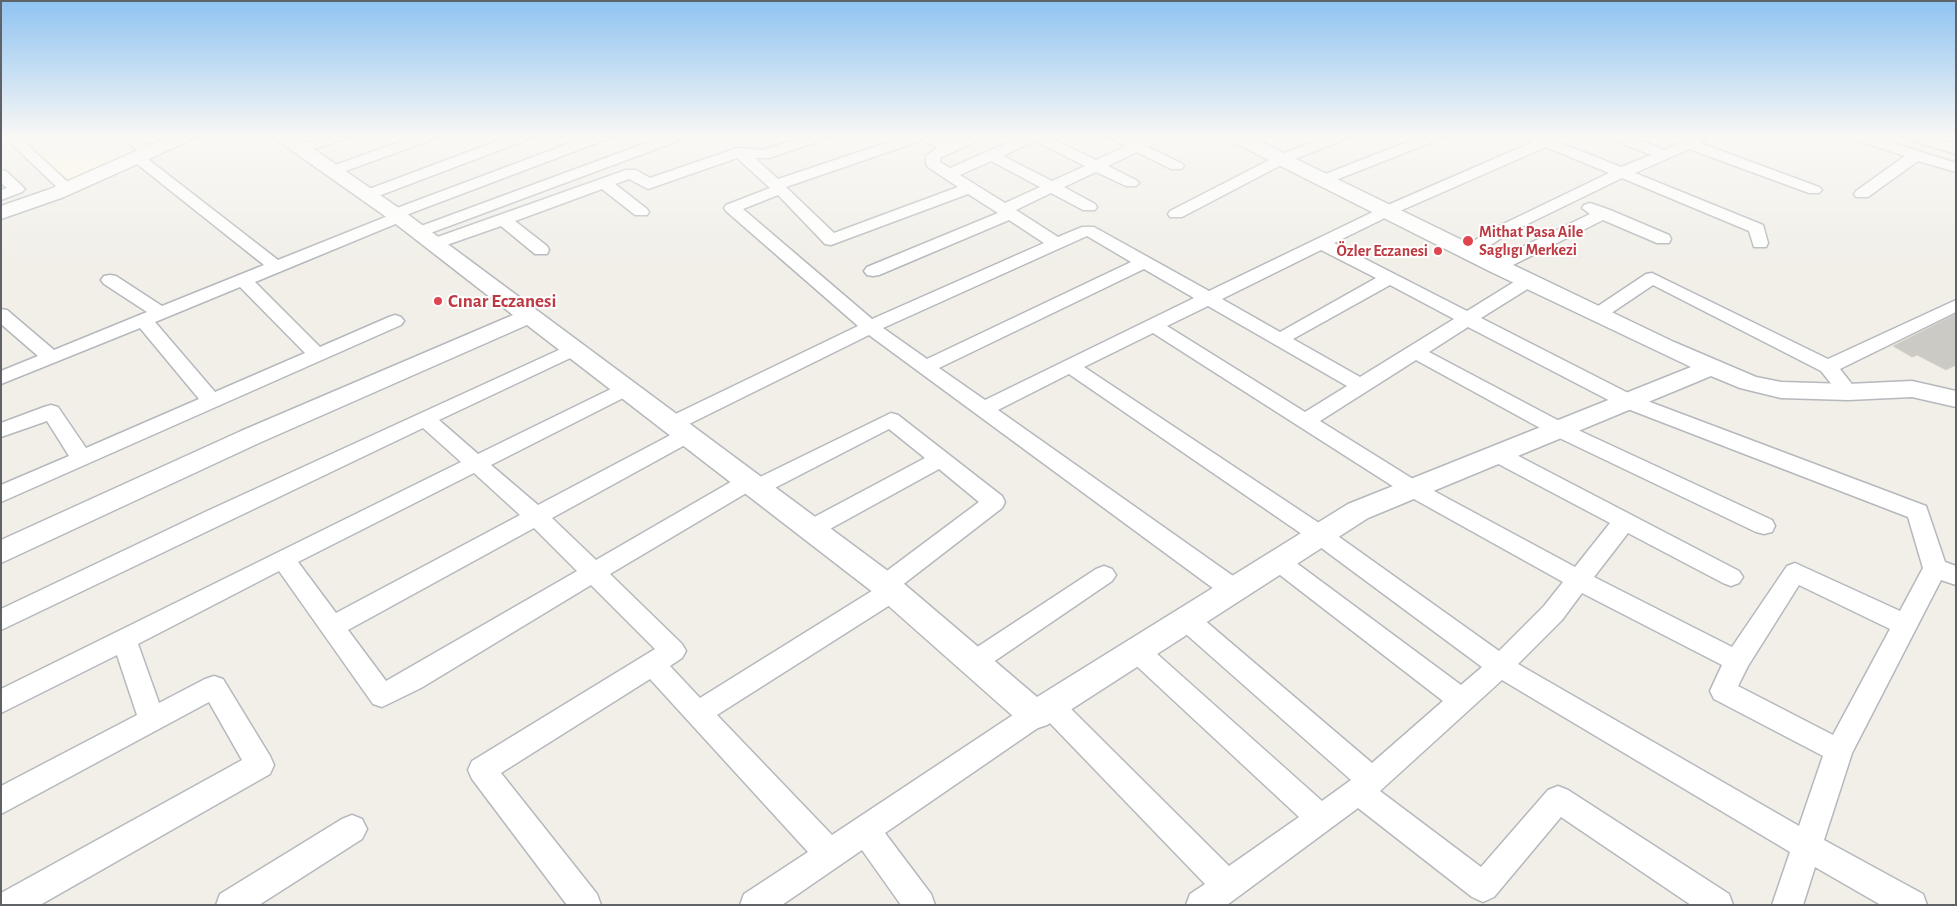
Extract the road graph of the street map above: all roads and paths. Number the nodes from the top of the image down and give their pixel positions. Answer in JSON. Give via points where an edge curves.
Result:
{"nodes":[{"id":1,"x":6,"y":178,"type":"edge"},
{"id":2,"x":55,"y":178,"type":"edge"},
{"id":3,"x":91,"y":178,"type":"edge"},
{"id":4,"x":170,"y":178,"type":"edge"},
{"id":5,"x":343,"y":178,"type":"edge"},
{"id":6,"x":411,"y":178,"type":"edge"},
{"id":7,"x":514,"y":178,"type":"edge"},
{"id":8,"x":554,"y":178,"type":"edge"},
{"id":9,"x":617,"y":178,"type":"edge"},
{"id":10,"x":639,"y":178,"type":"edge"},
{"id":11,"x":664,"y":178,"type":"edge"},
{"id":12,"x":768,"y":178,"type":"edge"},
{"id":13,"x":802,"y":178,"type":"edge"},
{"id":14,"x":955,"y":178,"type":"edge"},
{"id":15,"x":1035,"y":178,"type":"edge"},
{"id":16,"x":1069,"y":178,"type":"edge"},
{"id":17,"x":1121,"y":178,"type":"edge"},
{"id":18,"x":1245,"y":178,"type":"edge"},
{"id":19,"x":1320,"y":178,"type":"edge"},
{"id":20,"x":1327,"y":178,"type":"edge"},
{"id":21,"x":1456,"y":178,"type":"edge"},
{"id":22,"x":1610,"y":178,"type":"edge"},
{"id":23,"x":1634,"y":178,"type":"edge"},
{"id":24,"x":1786,"y":178,"type":"edge"},
{"id":25,"x":1884,"y":178,"type":"edge"},
{"id":26,"x":1323,"y":180,"type":"junction"},
{"id":27,"x":604,"y":183,"type":"junction"},
{"id":28,"x":1130,"y":183,"type":"dead end"},
{"id":29,"x":778,"y":187,"type":"junction"},
{"id":30,"x":1052,"y":187,"type":"junction"},
{"id":31,"x":969,"y":188,"type":"junction"},
{"id":32,"x":67,"y":189,"type":"junction"},
{"id":33,"x":1814,"y":190,"type":"dead end"},
{"id":34,"x":1862,"y":194,"type":"dead end"},
{"id":35,"x":1,"y":195,"type":"edge"},
{"id":36,"x":367,"y":195,"type":"junction"},
{"id":37,"x":1569,"y":199,"type":"junction"},
{"id":38,"x":1089,"y":207,"type":"dead end"},
{"id":39,"x":1387,"y":211,"type":"junction"},
{"id":40,"x":641,"y":212,"type":"dead end"},
{"id":41,"x":1007,"y":212,"type":"junction"},
{"id":42,"x":1,"y":213,"type":"edge"},
{"id":43,"x":1604,"y":213,"type":"junction"},
{"id":44,"x":1176,"y":214,"type":"dead end"},
{"id":45,"x":503,"y":220,"type":"junction"},
{"id":46,"x":412,"y":227,"type":"junction"},
{"id":47,"x":1663,"y":239,"type":"dead end"},
{"id":48,"x":1322,"y":243,"type":"junction"},
{"id":49,"x":1760,"y":243,"type":"dead end"},
{"id":50,"x":1057,"y":244,"type":"junction"},
{"id":51,"x":541,"y":250,"type":"dead end"},
{"id":52,"x":1468,"y":252,"type":"junction"},
{"id":53,"x":1145,"y":262,"type":"junction"},
{"id":54,"x":1496,"y":266,"type":"junction"},
{"id":55,"x":276,"y":267,"type":"junction"},
{"id":56,"x":873,"y":272,"type":"dead end"},
{"id":57,"x":1390,"y":278,"type":"junction"},
{"id":58,"x":110,"y":280,"type":"dead end"},
{"id":59,"x":243,"y":280,"type":"junction"},
{"id":60,"x":1528,"y":281,"type":"junction"},
{"id":61,"x":1208,"y":298,"type":"junction"},
{"id":62,"x":1956,"y":305,"type":"edge"},
{"id":63,"x":1,"y":314,"type":"edge"},
{"id":64,"x":162,"y":314,"type":"junction"},
{"id":65,"x":1598,"y":314,"type":"junction"},
{"id":66,"x":530,"y":316,"type":"junction"},
{"id":67,"x":1468,"y":318,"type":"junction"},
{"id":68,"x":144,"y":321,"type":"junction"},
{"id":69,"x":395,"y":321,"type":"dead end"},
{"id":70,"x":1153,"y":325,"type":"junction"},
{"id":71,"x":870,"y":327,"type":"junction"},
{"id":72,"x":1280,"y":339,"type":"junction"},
{"id":73,"x":574,"y":349,"type":"junction"},
{"id":74,"x":1415,"y":352,"type":"junction"},
{"id":75,"x":318,"y":354,"type":"junction"},
{"id":76,"x":52,"y":358,"type":"junction"},
{"id":77,"x":1070,"y":366,"type":"junction"},
{"id":78,"x":925,"y":367,"type":"junction"},
{"id":79,"x":1711,"y":367,"type":"junction"},
{"id":80,"x":1828,"y":367,"type":"junction"},
{"id":81,"x":1,"y":378,"type":"edge"},
{"id":82,"x":1361,"y":386,"type":"junction"},
{"id":83,"x":626,"y":389,"type":"junction"},
{"id":84,"x":1848,"y":392,"type":"junction"},
{"id":85,"x":1956,"y":399,"type":"edge"},
{"id":86,"x":1627,"y":401,"type":"junction"},
{"id":87,"x":211,"y":402,"type":"junction"},
{"id":88,"x":984,"y":409,"type":"junction"},
{"id":89,"x":425,"y":419,"type":"junction"},
{"id":90,"x":1305,"y":421,"type":"junction"},
{"id":91,"x":679,"y":429,"type":"junction"},
{"id":92,"x":1,"y":430,"type":"edge"},
{"id":93,"x":1558,"y":430,"type":"junction"},
{"id":94,"x":1497,"y":454,"type":"junction"},
{"id":95,"x":82,"y":459,"type":"junction"},
{"id":96,"x":940,"y":459,"type":"junction"},
{"id":97,"x":475,"y":464,"type":"junction"},
{"id":98,"x":753,"y":485,"type":"junction"},
{"id":99,"x":1412,"y":489,"type":"junction"},
{"id":100,"x":1,"y":494,"type":"edge"},
{"id":101,"x":536,"y":516,"type":"junction"},
{"id":102,"x":1624,"y":521,"type":"junction"},
{"id":103,"x":1764,"y":526,"type":"dead end"},
{"id":104,"x":811,"y":529,"type":"junction"},
{"id":105,"x":1320,"y":536,"type":"junction"},
{"id":106,"x":1,"y":552,"type":"edge"},
{"id":107,"x":283,"y":559,"type":"junction"},
{"id":108,"x":1279,"y":562,"type":"junction"},
{"id":109,"x":1945,"y":572,"type":"edge"},
{"id":110,"x":593,"y":573,"type":"junction"},
{"id":111,"x":1104,"y":575,"type":"dead end"},
{"id":112,"x":1731,"y":576,"type":"dead end"},
{"id":113,"x":1579,"y":580,"type":"junction"},
{"id":114,"x":889,"y":588,"type":"junction"},
{"id":115,"x":1234,"y":590,"type":"junction"},
{"id":116,"x":1,"y":620,"type":"edge"},
{"id":117,"x":1187,"y":620,"type":"junction"},
{"id":118,"x":1904,"y":624,"type":"junction"},
{"id":119,"x":332,"y":627,"type":"junction"},
{"id":120,"x":124,"y":639,"type":"junction"},
{"id":121,"x":1137,"y":651,"type":"junction"},
{"id":122,"x":1736,"y":661,"type":"junction"},
{"id":123,"x":974,"y":662,"type":"junction"},
{"id":124,"x":651,"y":663,"type":"junction"},
{"id":125,"x":1500,"y":666,"type":"junction"},
{"id":126,"x":1462,"y":700,"type":"junction"},
{"id":127,"x":1,"y":702,"type":"edge"},
{"id":128,"x":1042,"y":710,"type":"junction"},
{"id":129,"x":698,"y":713,"type":"junction"},
{"id":130,"x":152,"y":721,"type":"junction"},
{"id":131,"x":1839,"y":751,"type":"junction"},
{"id":132,"x":1365,"y":786,"type":"junction"},
{"id":133,"x":1,"y":801,"type":"edge"},
{"id":134,"x":1320,"y":818,"type":"junction"},
{"id":135,"x":352,"y":829,"type":"dead end"},
{"id":136,"x":865,"y":830,"type":"junction"},
{"id":137,"x":1807,"y":846,"type":"junction"},
{"id":138,"x":830,"y":854,"type":"junction"},
{"id":139,"x":1227,"y":885,"type":"junction"},
{"id":140,"x":10,"y":905,"type":"edge"},
{"id":141,"x":231,"y":905,"type":"edge"},
{"id":142,"x":586,"y":905,"type":"edge"},
{"id":143,"x":754,"y":905,"type":"edge"},
{"id":144,"x":920,"y":905,"type":"edge"},
{"id":145,"x":1201,"y":905,"type":"edge"},
{"id":146,"x":1718,"y":905,"type":"edge"},
{"id":147,"x":1787,"y":905,"type":"edge"},
{"id":148,"x":1912,"y":905,"type":"edge"}],
"edges":[{"from":1,"to":35,"type":"street","via":[[17,189]]},
{"from":2,"to":32,"type":"street"},
{"from":3,"to":32,"type":"street"},
{"from":4,"to":55,"type":"street"},
{"from":5,"to":36,"type":"street"},
{"from":6,"to":36,"type":"street"},
{"from":7,"to":46,"type":"street"},
{"from":8,"to":46,"type":"street"},
{"from":9,"to":27,"type":"street"},
{"from":10,"to":11,"type":"street","via":[[648,184]]},
{"from":12,"to":29,"type":"street"},
{"from":13,"to":29,"type":"street"},
{"from":14,"to":31,"type":"street"},
{"from":15,"to":30,"type":"street"},
{"from":16,"to":30,"type":"street"},
{"from":17,"to":28,"type":"street"},
{"from":18,"to":44,"type":"street"},
{"from":19,"to":26,"type":"street"},
{"from":20,"to":26,"type":"street"},
{"from":21,"to":39,"type":"street"},
{"from":22,"to":37,"type":"street"},
{"from":23,"to":49,"type":"street","via":[[1757,228]]},
{"from":24,"to":33,"type":"street"},
{"from":25,"to":34,"type":"street"},
{"from":26,"to":39,"type":"street"},
{"from":27,"to":40,"type":"street"},
{"from":27,"to":45,"type":"street"},
{"from":29,"to":31,"type":"street","via":[[831,240]]},
{"from":29,"to":71,"type":"street","via":[[732,208]]},
{"from":30,"to":38,"type":"street"},
{"from":30,"to":41,"type":"street"},
{"from":31,"to":41,"type":"street"},
{"from":32,"to":42,"type":"street"},
{"from":36,"to":46,"type":"street"},
{"from":37,"to":43,"type":"street"},
{"from":37,"to":52,"type":"street","via":[[1504,230]]},
{"from":39,"to":48,"type":"street"},
{"from":39,"to":52,"type":"street"},
{"from":41,"to":50,"type":"street"},
{"from":41,"to":56,"type":"street"},
{"from":43,"to":47,"type":"street"},
{"from":43,"to":54,"type":"street"},
{"from":45,"to":46,"type":"street"},
{"from":45,"to":51,"type":"street"},
{"from":46,"to":55,"type":"street"},
{"from":46,"to":66,"type":"street"},
{"from":48,"to":57,"type":"street"},
{"from":48,"to":61,"type":"street"},
{"from":50,"to":53,"type":"street","via":[[1088,230]]},
{"from":50,"to":71,"type":"street"},
{"from":52,"to":54,"type":"street"},
{"from":53,"to":61,"type":"street"},
{"from":53,"to":78,"type":"street"},
{"from":54,"to":60,"type":"street"},
{"from":55,"to":59,"type":"street"},
{"from":57,"to":67,"type":"street"},
{"from":57,"to":72,"type":"street"},
{"from":58,"to":64,"type":"street"},
{"from":59,"to":64,"type":"street"},
{"from":59,"to":75,"type":"street"},
{"from":60,"to":65,"type":"street"},
{"from":60,"to":67,"type":"street"},
{"from":61,"to":70,"type":"street"},
{"from":61,"to":72,"type":"street"},
{"from":62,"to":80,"type":"street"},
{"from":63,"to":76,"type":"street"},
{"from":64,"to":68,"type":"street"},
{"from":65,"to":79,"type":"street"},
{"from":65,"to":80,"type":"street","via":[[1652,278]]},
{"from":66,"to":73,"type":"street"},
{"from":66,"to":106,"type":"street","via":[[250,437]]},
{"from":67,"to":74,"type":"street"},
{"from":67,"to":86,"type":"street"},
{"from":68,"to":76,"type":"street"},
{"from":68,"to":87,"type":"street"},
{"from":69,"to":75,"type":"street"},
{"from":70,"to":77,"type":"street"},
{"from":70,"to":90,"type":"street"},
{"from":71,"to":78,"type":"street"},
{"from":71,"to":91,"type":"street"},
{"from":72,"to":82,"type":"street"},
{"from":73,"to":83,"type":"street"},
{"from":73,"to":89,"type":"street"},
{"from":74,"to":82,"type":"street"},
{"from":74,"to":93,"type":"street"},
{"from":75,"to":87,"type":"street"},
{"from":76,"to":81,"type":"street"},
{"from":77,"to":88,"type":"street"},
{"from":77,"to":105,"type":"street"},
{"from":78,"to":88,"type":"street"},
{"from":79,"to":84,"type":"street","via":[[1763,388]]},
{"from":79,"to":86,"type":"street"},
{"from":80,"to":84,"type":"street"},
{"from":82,"to":90,"type":"street"},
{"from":83,"to":91,"type":"street"},
{"from":83,"to":97,"type":"street"},
{"from":84,"to":85,"type":"street","via":[[1912,389]]},
{"from":86,"to":93,"type":"street"},
{"from":86,"to":109,"type":"street","via":[[1918,512]]},
{"from":87,"to":95,"type":"street"},
{"from":88,"to":115,"type":"street"},
{"from":89,"to":97,"type":"street"},
{"from":89,"to":116,"type":"street"},
{"from":90,"to":99,"type":"street"},
{"from":91,"to":98,"type":"street"},
{"from":91,"to":101,"type":"street"},
{"from":92,"to":95,"type":"street","via":[[51,412]]},
{"from":93,"to":94,"type":"street"},
{"from":93,"to":103,"type":"street"},
{"from":94,"to":99,"type":"street"},
{"from":94,"to":102,"type":"street"},
{"from":95,"to":100,"type":"street"},
{"from":96,"to":98,"type":"street","via":[[891,420]]},
{"from":96,"to":104,"type":"street"},
{"from":96,"to":114,"type":"street","via":[[994,502]]},
{"from":97,"to":101,"type":"street"},
{"from":97,"to":107,"type":"street"},
{"from":98,"to":104,"type":"street"},
{"from":98,"to":110,"type":"street"},
{"from":99,"to":105,"type":"street","via":[[1358,511]]},
{"from":99,"to":113,"type":"street"},
{"from":101,"to":110,"type":"street"},
{"from":101,"to":119,"type":"street"},
{"from":102,"to":112,"type":"street"},
{"from":102,"to":113,"type":"street"},
{"from":104,"to":114,"type":"street"},
{"from":105,"to":108,"type":"street"},
{"from":105,"to":125,"type":"street"},
{"from":107,"to":119,"type":"street"},
{"from":107,"to":120,"type":"street"},
{"from":108,"to":115,"type":"street"},
{"from":108,"to":126,"type":"street"},
{"from":109,"to":118,"type":"street"},
{"from":110,"to":119,"type":"street","via":[[382,696]]},
{"from":110,"to":124,"type":"street","via":[[673,651]]},
{"from":111,"to":123,"type":"street"},
{"from":113,"to":122,"type":"street"},
{"from":113,"to":125,"type":"street","via":[[1553,613]]},
{"from":114,"to":123,"type":"street"},
{"from":114,"to":129,"type":"street"},
{"from":115,"to":117,"type":"street"},
{"from":117,"to":121,"type":"street"},
{"from":117,"to":132,"type":"street"},
{"from":118,"to":122,"type":"street","via":[[1795,572]]},
{"from":118,"to":131,"type":"street"},
{"from":120,"to":127,"type":"street"},
{"from":120,"to":130,"type":"street"},
{"from":121,"to":128,"type":"street"},
{"from":121,"to":134,"type":"street"},
{"from":122,"to":131,"type":"street","via":[[1724,691]]},
{"from":123,"to":128,"type":"street"},
{"from":124,"to":129,"type":"street"},
{"from":124,"to":142,"type":"street","via":[[482,770]]},
{"from":125,"to":126,"type":"street"},
{"from":125,"to":137,"type":"street"},
{"from":126,"to":132,"type":"street"},
{"from":128,"to":136,"type":"street"},
{"from":128,"to":139,"type":"street"},
{"from":129,"to":138,"type":"street"},
{"from":130,"to":133,"type":"street"},
{"from":130,"to":140,"type":"street","via":[[214,687],[260,765]]},
{"from":131,"to":137,"type":"street"},
{"from":132,"to":134,"type":"street"},
{"from":132,"to":146,"type":"street","via":[[1483,887],[1558,799]]},
{"from":134,"to":139,"type":"street"},
{"from":135,"to":141,"type":"street"},
{"from":136,"to":138,"type":"street"},
{"from":136,"to":144,"type":"street"},
{"from":137,"to":147,"type":"street"},
{"from":137,"to":148,"type":"street"},
{"from":138,"to":143,"type":"street"},
{"from":139,"to":145,"type":"street"}]}
